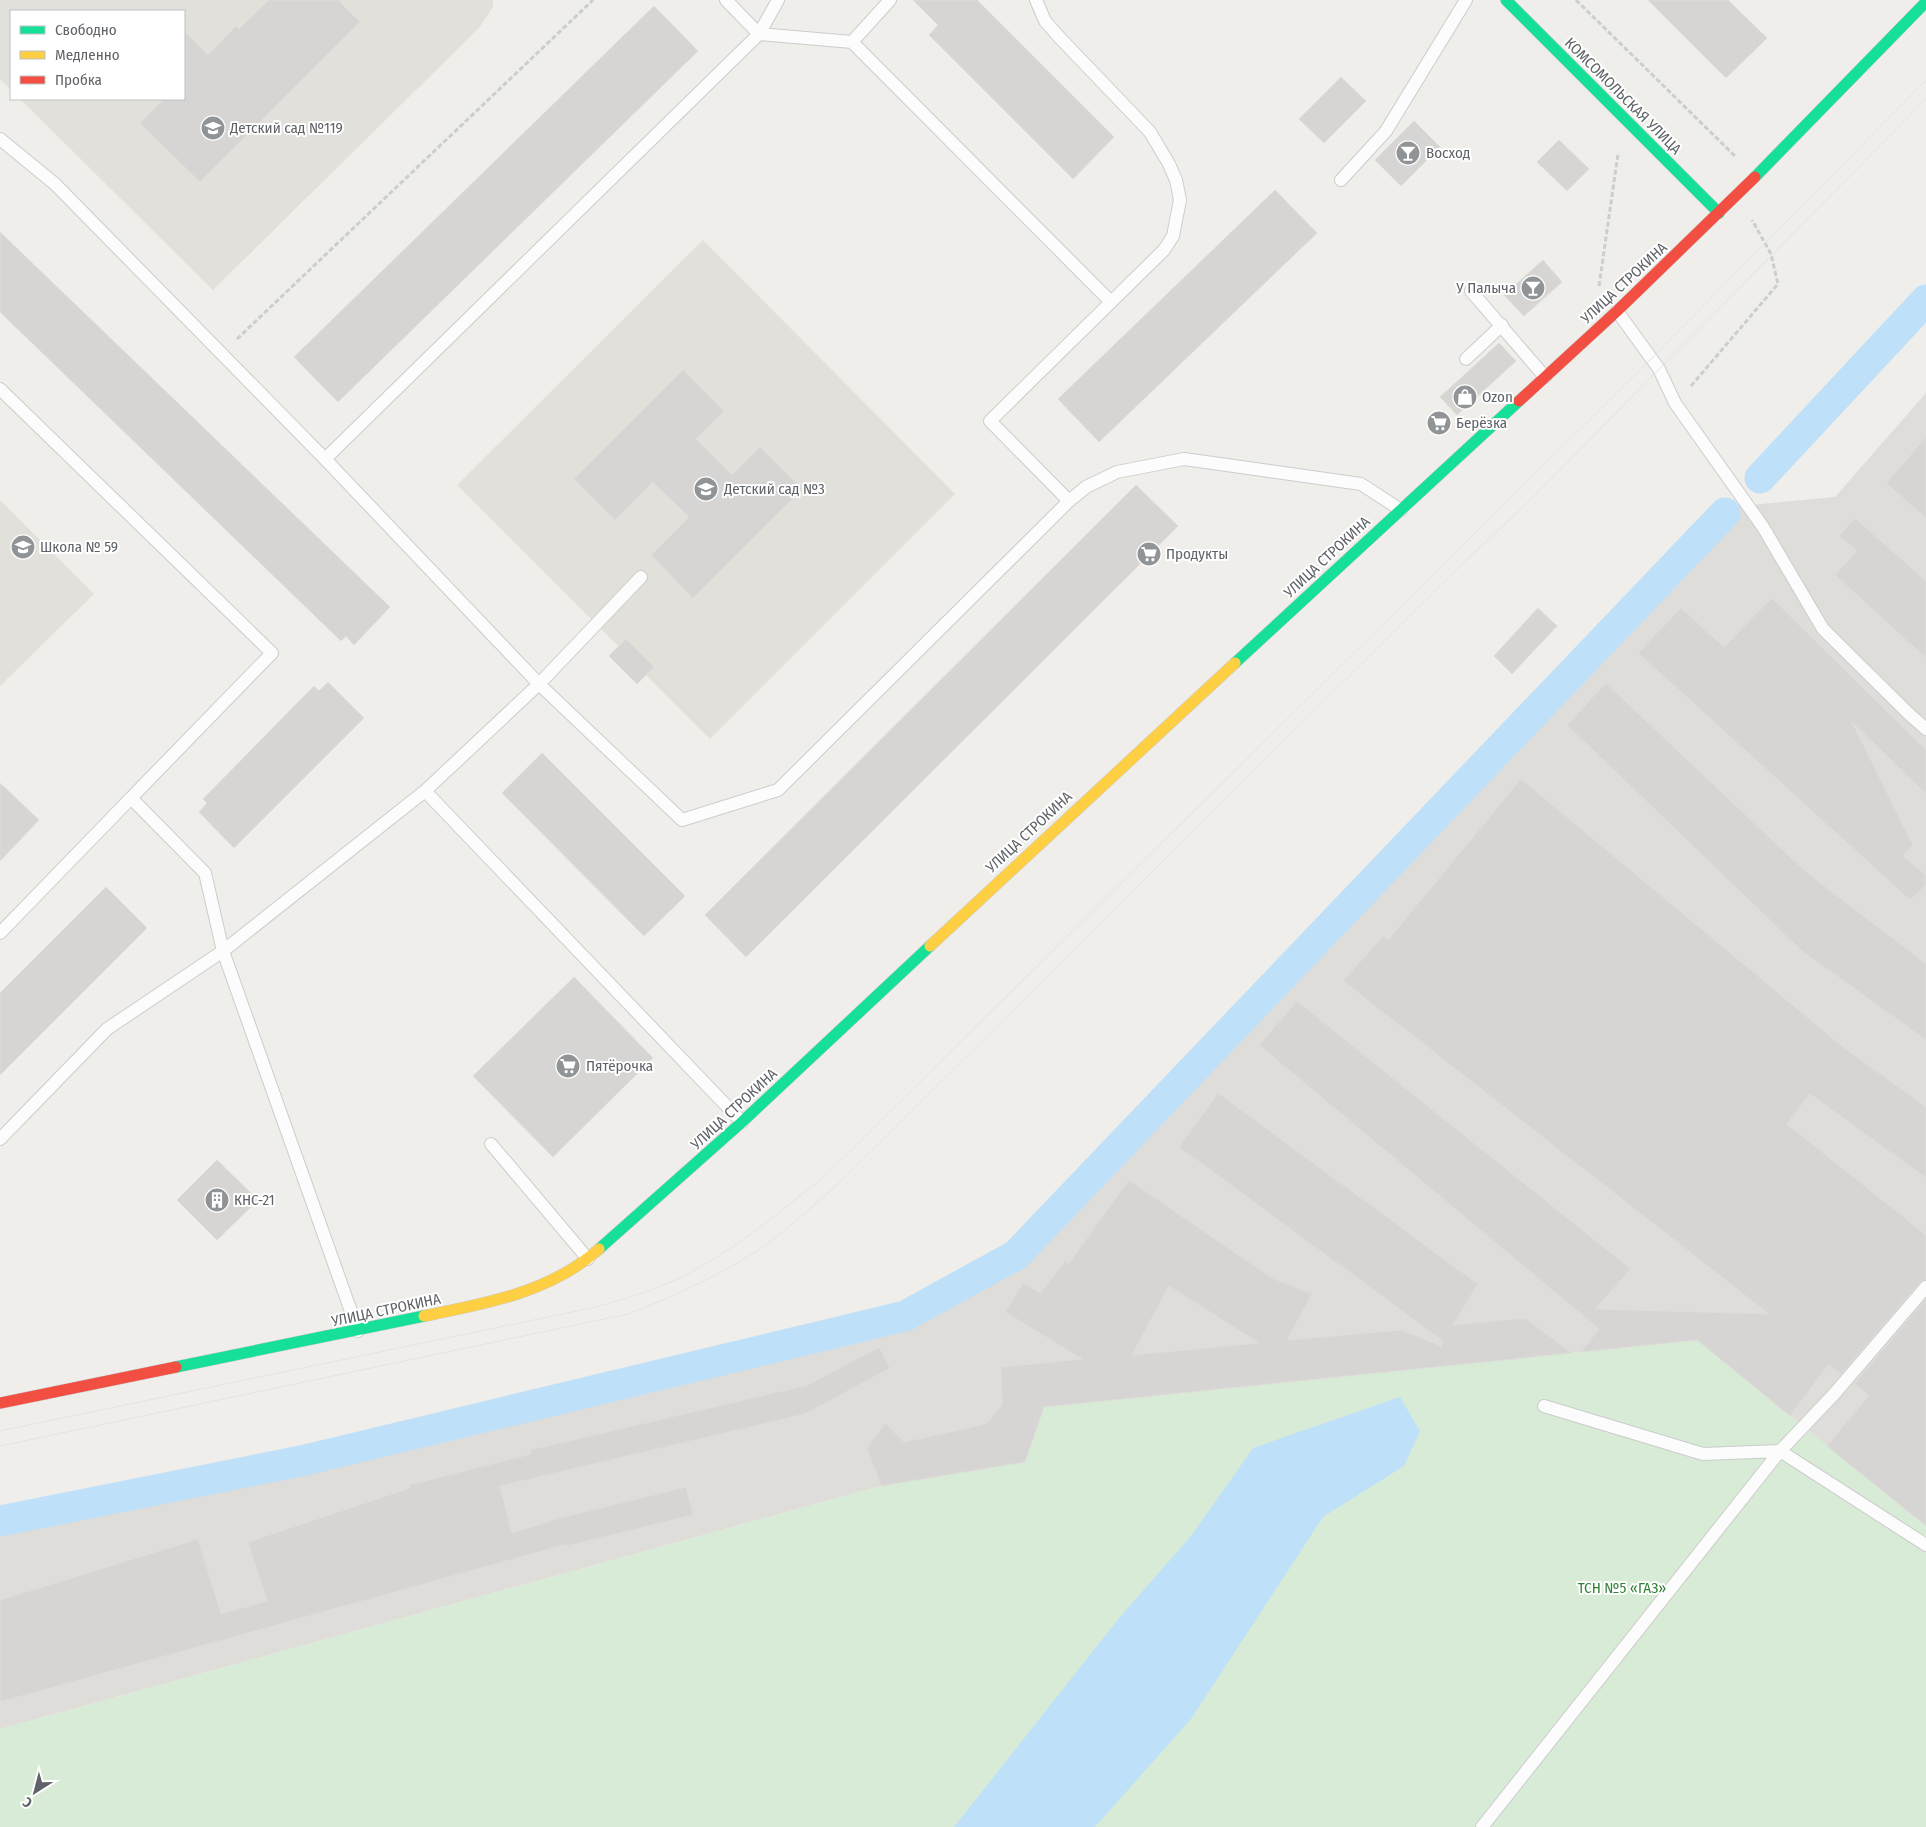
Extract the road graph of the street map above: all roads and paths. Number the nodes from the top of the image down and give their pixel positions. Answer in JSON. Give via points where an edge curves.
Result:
{"nodes":[{"id":1,"x":593,"y":0,"type":"edge"},
{"id":2,"x":726,"y":0,"type":"edge"},
{"id":3,"x":778,"y":0,"type":"edge"},
{"id":4,"x":890,"y":0,"type":"edge"},
{"id":5,"x":1036,"y":0,"type":"edge"},
{"id":6,"x":1466,"y":0,"type":"edge"},
{"id":7,"x":1506,"y":0,"type":"edge"},
{"id":8,"x":1576,"y":0,"type":"edge"},
{"id":9,"x":1926,"y":2,"type":"edge"},
{"id":10,"x":759,"y":34,"type":"junction"},
{"id":11,"x":852,"y":42,"type":"junction"},
{"id":12,"x":1,"y":143,"type":"edge"},
{"id":13,"x":1618,"y":153,"type":"dead end"},
{"id":14,"x":1755,"y":176,"type":"junction"},
{"id":15,"x":1341,"y":180,"type":"dead end"},
{"id":16,"x":1719,"y":214,"type":"junction"},
{"id":17,"x":1751,"y":219,"type":"dead end"},
{"id":18,"x":1471,"y":291,"type":"dead end"},
{"id":19,"x":1111,"y":302,"type":"junction"},
{"id":20,"x":1617,"y":311,"type":"junction"},
{"id":21,"x":1502,"y":325,"type":"junction"},
{"id":22,"x":221,"y":355,"type":"junction"},
{"id":23,"x":1466,"y":359,"type":"dead end"},
{"id":24,"x":1546,"y":377,"type":"junction"},
{"id":25,"x":0,"y":389,"type":"edge"},
{"id":26,"x":1676,"y":403,"type":"junction"},
{"id":27,"x":325,"y":459,"type":"junction"},
{"id":28,"x":1069,"y":501,"type":"junction"},
{"id":29,"x":1401,"y":510,"type":"junction"},
{"id":30,"x":641,"y":577,"type":"dead end"},
{"id":31,"x":539,"y":684,"type":"junction"},
{"id":32,"x":1926,"y":729,"type":"edge"},
{"id":33,"x":425,"y":791,"type":"junction"},
{"id":34,"x":131,"y":798,"type":"junction"},
{"id":35,"x":0,"y":933,"type":"edge"},
{"id":36,"x":223,"y":951,"type":"junction"},
{"id":37,"x":742,"y":1122,"type":"junction"},
{"id":38,"x":0,"y":1139,"type":"edge"},
{"id":39,"x":491,"y":1144,"type":"dead end"},
{"id":40,"x":588,"y":1259,"type":"junction"},
{"id":41,"x":1926,"y":1286,"type":"edge"},
{"id":42,"x":358,"y":1331,"type":"junction"},
{"id":43,"x":0,"y":1403,"type":"edge"},
{"id":44,"x":1544,"y":1406,"type":"dead end"},
{"id":45,"x":1780,"y":1451,"type":"junction"},
{"id":46,"x":1926,"y":1545,"type":"edge"},
{"id":47,"x":1482,"y":1827,"type":"edge"}],
"edges":[{"from":1,"to":22,"type":"path"},
{"from":2,"to":10,"type":"lane"},
{"from":3,"to":10,"type":"lane"},
{"from":4,"to":11,"type":"lane"},
{"from":5,"to":19,"type":"lane","via":[[1045,21],[1059,38],[1150,132],[1176,180],[1180,200],[1173,236],[1164,250]]},
{"from":6,"to":15,"type":"lane","via":[[1386,131]]},
{"from":7,"to":16,"type":"street","name":"КОМСОМОЛЬСКАЯ УЛИЦА"},
{"from":8,"to":14,"type":"path"},
{"from":9,"to":14,"type":"street","name":"УЛИЦА СТРОКИНА"},
{"from":10,"to":11,"type":"lane"},
{"from":10,"to":27,"type":"lane"},
{"from":11,"to":19,"type":"lane"},
{"from":12,"to":22,"type":"lane","via":[[54,184]]},
{"from":13,"to":20,"type":"path","via":[[1597,299]]},
{"from":14,"to":16,"type":"street","name":"УЛИЦА СТРОКИНА"},
{"from":16,"to":20,"type":"street","name":"УЛИЦА СТРОКИНА"},
{"from":17,"to":26,"type":"path","via":[[1771,254],[1778,284]]},
{"from":18,"to":21,"type":"lane"},
{"from":19,"to":28,"type":"lane","via":[[990,421]]},
{"from":20,"to":24,"type":"street","name":"УЛИЦА СТРОКИНА"},
{"from":20,"to":26,"type":"lane","via":[[1659,369]]},
{"from":21,"to":23,"type":"lane"},
{"from":21,"to":24,"type":"lane"},
{"from":22,"to":27,"type":"lane"},
{"from":24,"to":29,"type":"street","name":"УЛИЦА СТРОКИНА"},
{"from":25,"to":34,"type":"lane","via":[[272,653]]},
{"from":26,"to":32,"type":"lane","via":[[1763,527],[1823,629]]},
{"from":27,"to":31,"type":"lane"},
{"from":28,"to":29,"type":"lane","via":[[1086,487],[1117,472],[1184,459],[1361,484]]},
{"from":28,"to":31,"type":"lane","via":[[778,790],[682,820]]},
{"from":29,"to":37,"type":"street","name":"УЛИЦА СТРОКИНА"},
{"from":30,"to":31,"type":"lane"},
{"from":31,"to":33,"type":"lane"},
{"from":33,"to":36,"type":"lane"},
{"from":33,"to":37,"type":"lane"},
{"from":34,"to":35,"type":"lane"},
{"from":34,"to":36,"type":"lane","via":[[206,873]]},
{"from":36,"to":38,"type":"lane","via":[[108,1030]]},
{"from":36,"to":42,"type":"lane"},
{"from":37,"to":40,"type":"street","name":"УЛИЦА СТРОКИНА"},
{"from":39,"to":40,"type":"lane"},
{"from":40,"to":42,"type":"street","name":"УЛИЦА СТРОКИНА","via":[[551,1281],[489,1303]]},
{"from":41,"to":45,"type":"lane","via":[[1835,1393]]},
{"from":42,"to":43,"type":"street","name":"УЛИЦА СТРОКИНА"},
{"from":44,"to":45,"type":"lane","via":[[1703,1454]]},
{"from":45,"to":46,"type":"lane"},
{"from":45,"to":47,"type":"lane"}]}
